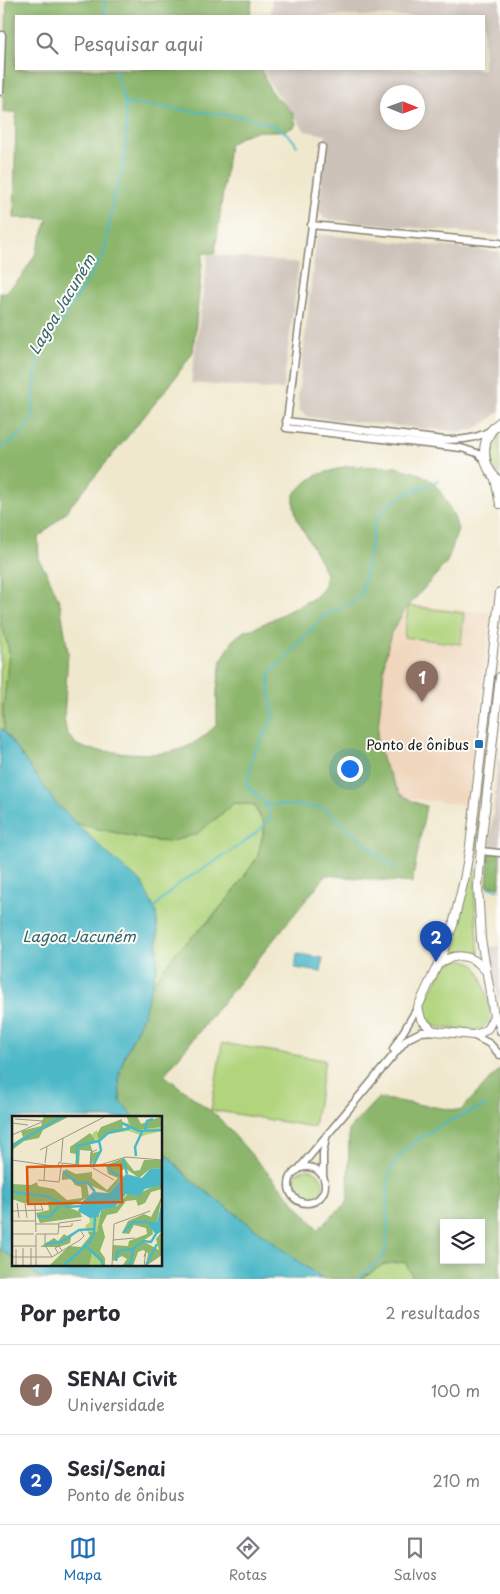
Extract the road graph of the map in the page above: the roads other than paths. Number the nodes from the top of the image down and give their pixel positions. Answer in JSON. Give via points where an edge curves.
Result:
{"nodes":[{"id":1,"x":0,"y":35,"type":"edge"},
{"id":2,"x":0,"y":92,"type":"edge"},
{"id":3,"x":322,"y":147,"type":"dead end"},
{"id":4,"x":312,"y":225,"type":"junction"},
{"id":5,"x":500,"y":243,"type":"edge"},
{"id":6,"x":286,"y":424,"type":"junction"},
{"id":7,"x":498,"y":424,"type":"edge"},
{"id":8,"x":485,"y":460,"type":"junction"},
{"id":9,"x":498,"y":480,"type":"edge"},
{"id":10,"x":500,"y":504,"type":"edge"},
{"id":11,"x":500,"y":592,"type":"edge"},
{"id":12,"x":500,"y":677,"type":"edge"},
{"id":13,"x":480,"y":851,"type":"junction"},
{"id":14,"x":500,"y":853,"type":"edge"},
{"id":15,"x":438,"y":966,"type":"junction"},
{"id":16,"x":485,"y":970,"type":"junction"},
{"id":17,"x":418,"y":1007,"type":"junction"},
{"id":18,"x":494,"y":1011,"type":"junction"},
{"id":19,"x":435,"y":1031,"type":"junction"},
{"id":20,"x":500,"y":1031,"type":"edge"},
{"id":21,"x":474,"y":1035,"type":"junction"},
{"id":22,"x":500,"y":1055,"type":"edge"},
{"id":23,"x":385,"y":1064,"type":"junction"},
{"id":24,"x":327,"y":1135,"type":"junction"},
{"id":25,"x":298,"y":1170,"type":"junction"},
{"id":26,"x":324,"y":1181,"type":"junction"}],
"edges":[{"from":1,"to":2,"type":"street"},
{"from":3,"to":4,"type":"street"},
{"from":4,"to":5,"type":"street"},
{"from":4,"to":6,"type":"street"},
{"from":6,"to":7,"type":"street","via":[[463,440],[483,435]]},
{"from":6,"to":8,"type":"street","via":[[460,448],[477,453]]},
{"from":7,"to":8,"type":"main road","via":[[486,442]]},
{"from":8,"to":9,"type":"main road"},
{"from":9,"to":10,"type":"street"},
{"from":11,"to":15,"type":"street","via":[[468,863],[456,914]]},
{"from":12,"to":13,"type":"street"},
{"from":13,"to":14,"type":"street"},
{"from":13,"to":16,"type":"street","via":[[479,923]]},
{"from":15,"to":16,"type":"street","via":[[449,958],[463,956],[473,959]]},
{"from":15,"to":17,"type":"street"},
{"from":16,"to":18,"type":"street"},
{"from":17,"to":19,"type":"street","via":[[423,1022]]},
{"from":17,"to":23,"type":"street"},
{"from":18,"to":20,"type":"street"},
{"from":18,"to":21,"type":"street","via":[[488,1028]]},
{"from":19,"to":21,"type":"street"},
{"from":19,"to":23,"type":"street","via":[[411,1036]]},
{"from":21,"to":22,"type":"street","via":[[490,1044]]},
{"from":23,"to":24,"type":"street"},
{"from":24,"to":25,"type":"street"},
{"from":24,"to":26,"type":"street","via":[[323,1153]]},
{"from":25,"to":26,"type":"street","via":[[314,1169]]},
{"from":25,"to":26,"type":"street","via":[[290,1179],[289,1187],[294,1198],[301,1202],[314,1202],[320,1197]]}]}
